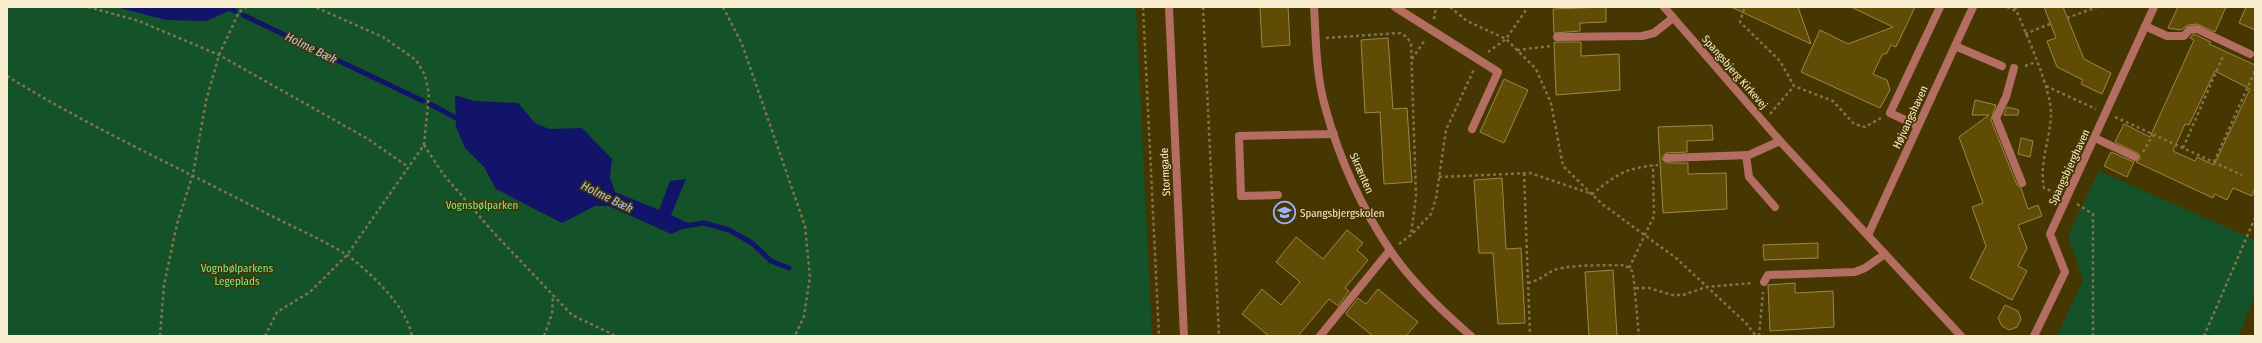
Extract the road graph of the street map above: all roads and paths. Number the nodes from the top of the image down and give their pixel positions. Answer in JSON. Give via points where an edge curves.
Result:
{"nodes":[{"id":1,"x":88,"y":7,"type":"edge"},
{"id":2,"x":246,"y":7,"type":"edge"},
{"id":3,"x":316,"y":7,"type":"edge"},
{"id":4,"x":723,"y":7,"type":"edge"},
{"id":5,"x":1143,"y":7,"type":"edge"},
{"id":6,"x":1169,"y":7,"type":"edge"},
{"id":7,"x":1203,"y":7,"type":"edge"},
{"id":8,"x":1314,"y":7,"type":"edge"},
{"id":9,"x":1395,"y":7,"type":"edge"},
{"id":10,"x":1450,"y":7,"type":"edge"},
{"id":11,"x":1528,"y":7,"type":"edge"},
{"id":12,"x":1664,"y":7,"type":"edge"},
{"id":13,"x":1940,"y":7,"type":"edge"},
{"id":14,"x":1973,"y":7,"type":"edge"},
{"id":15,"x":2007,"y":7,"type":"edge"},
{"id":16,"x":2015,"y":7,"type":"edge"},
{"id":17,"x":2098,"y":7,"type":"edge"},
{"id":18,"x":2154,"y":7,"type":"edge"},
{"id":19,"x":1744,"y":9,"type":"dead end"},
{"id":20,"x":2017,"y":11,"type":"junction"},
{"id":21,"x":1673,"y":18,"type":"junction"},
{"id":22,"x":2067,"y":18,"type":"dead end"},
{"id":23,"x":2050,"y":24,"type":"dead end"},
{"id":24,"x":2145,"y":26,"type":"junction"},
{"id":25,"x":2025,"y":34,"type":"junction"},
{"id":26,"x":1556,"y":37,"type":"joint"},
{"id":27,"x":1316,"y":39,"type":"junction"},
{"id":28,"x":1506,"y":39,"type":"junction"},
{"id":29,"x":2228,"y":44,"type":"junction"},
{"id":30,"x":1955,"y":46,"type":"junction"},
{"id":31,"x":1517,"y":50,"type":"junction"},
{"id":32,"x":2250,"y":54,"type":"dead end"},
{"id":33,"x":219,"y":55,"type":"junction"},
{"id":34,"x":1478,"y":60,"type":"junction"},
{"id":35,"x":2002,"y":66,"type":"dead end"},
{"id":36,"x":2014,"y":68,"type":"dead end"},
{"id":37,"x":2255,"y":71,"type":"edge"},
{"id":38,"x":7,"y":76,"type":"edge"},
{"id":39,"x":1794,"y":86,"type":"junction"},
{"id":40,"x":2045,"y":86,"type":"junction"},
{"id":41,"x":1890,"y":113,"type":"junction"},
{"id":42,"x":2106,"y":113,"type":"junction"},
{"id":43,"x":1763,"y":122,"type":"junction"},
{"id":44,"x":1918,"y":126,"type":"junction"},
{"id":45,"x":1472,"y":129,"type":"dead end"},
{"id":46,"x":1334,"y":134,"type":"junction"},
{"id":47,"x":2153,"y":135,"type":"junction"},
{"id":48,"x":2095,"y":138,"type":"junction"},
{"id":49,"x":1780,"y":140,"type":"junction"},
{"id":50,"x":424,"y":145,"type":"junction"},
{"id":51,"x":2183,"y":148,"type":"junction"},
{"id":52,"x":1746,"y":155,"type":"junction"},
{"id":53,"x":2135,"y":157,"type":"joint"},
{"id":54,"x":1667,"y":158,"type":"joint"},
{"id":55,"x":2214,"y":162,"type":"junction"},
{"id":56,"x":407,"y":166,"type":"junction"},
{"id":57,"x":1653,"y":166,"type":"junction"},
{"id":58,"x":1524,"y":173,"type":"junction"},
{"id":59,"x":193,"y":174,"type":"junction"},
{"id":60,"x":2242,"y":175,"type":"dead end"},
{"id":61,"x":1439,"y":177,"type":"junction"},
{"id":62,"x":2022,"y":183,"type":"dead end"},
{"id":63,"x":1592,"y":194,"type":"junction"},
{"id":64,"x":1278,"y":195,"type":"dead end"},
{"id":65,"x":2067,"y":199,"type":"junction"},
{"id":66,"x":1775,"y":207,"type":"dead end"},
{"id":67,"x":2255,"y":218,"type":"edge"},
{"id":68,"x":1411,"y":235,"type":"junction"},
{"id":69,"x":1868,"y":235,"type":"junction"},
{"id":70,"x":1644,"y":236,"type":"junction"},
{"id":71,"x":1390,"y":250,"type":"junction"},
{"id":72,"x":1885,"y":254,"type":"junction"},
{"id":73,"x":347,"y":255,"type":"junction"},
{"id":74,"x":1629,"y":268,"type":"junction"},
{"id":75,"x":1764,"y":282,"type":"junction"},
{"id":76,"x":1528,"y":283,"type":"junction"},
{"id":77,"x":1706,"y":287,"type":"junction"},
{"id":78,"x":1636,"y":288,"type":"junction"},
{"id":79,"x":553,"y":295,"type":"junction"},
{"id":80,"x":160,"y":336,"type":"edge"},
{"id":81,"x":265,"y":336,"type":"edge"},
{"id":82,"x":412,"y":336,"type":"edge"},
{"id":83,"x":544,"y":336,"type":"edge"},
{"id":84,"x":616,"y":336,"type":"edge"},
{"id":85,"x":794,"y":336,"type":"edge"},
{"id":86,"x":1159,"y":336,"type":"edge"},
{"id":87,"x":1184,"y":336,"type":"edge"},
{"id":88,"x":1219,"y":336,"type":"edge"},
{"id":89,"x":1320,"y":336,"type":"edge"},
{"id":90,"x":1472,"y":336,"type":"edge"},
{"id":91,"x":1530,"y":336,"type":"edge"},
{"id":92,"x":1638,"y":336,"type":"edge"},
{"id":93,"x":1756,"y":336,"type":"edge"},
{"id":94,"x":1759,"y":336,"type":"edge"},
{"id":95,"x":1960,"y":336,"type":"edge"},
{"id":96,"x":2034,"y":336,"type":"edge"},
{"id":97,"x":2093,"y":336,"type":"edge"},
{"id":98,"x":2204,"y":336,"type":"edge"}],
"edges":[{"from":1,"to":33,"type":"path","via":[[139,21]]},
{"from":2,"to":33,"type":"path","via":[[239,12]]},
{"from":3,"to":50,"type":"path","via":[[383,37],[416,60],[424,75],[429,94]]},
{"from":4,"to":85,"type":"path","via":[[742,44],[804,226],[810,277],[804,316]]},
{"from":5,"to":86,"type":"path"},
{"from":6,"to":87,"type":"street","name":"Stormgade"},
{"from":7,"to":88,"type":"path"},
{"from":8,"to":27,"type":"street","name":"Skrænten"},
{"from":9,"to":34,"type":"street"},
{"from":10,"to":28,"type":"path","via":[[1467,21]]},
{"from":11,"to":28,"type":"path"},
{"from":12,"to":21,"type":"street","name":"Spangsbjerg Kirkevej"},
{"from":13,"to":41,"type":"street"},
{"from":14,"to":30,"type":"street","name":"Højvangshaven"},
{"from":15,"to":20,"type":"path"},
{"from":16,"to":20,"type":"path"},
{"from":17,"to":22,"type":"path"},
{"from":18,"to":24,"type":"street","name":"Spangsbjerghaven"},
{"from":19,"to":39,"type":"path","via":[[1740,22],[1780,60]]},
{"from":20,"to":25,"type":"path"},
{"from":21,"to":26,"type":"street","via":[[1654,33],[1642,36]]},
{"from":21,"to":43,"type":"street","name":"Spangsbjerg Kirkevej"},
{"from":23,"to":25,"type":"path"},
{"from":24,"to":29,"type":"street","via":[[2167,36],[2184,36],[2189,30],[2197,29]]},
{"from":24,"to":42,"type":"street","name":"Spangsbjerghaven"},
{"from":25,"to":40,"type":"path"},
{"from":26,"to":31,"type":"path","via":[[1551,47]]},
{"from":27,"to":46,"type":"street","name":"Skrænten","via":[[1325,109]]},
{"from":27,"to":68,"type":"path","via":[[1400,33],[1407,37],[1411,44],[1416,196]]},
{"from":28,"to":31,"type":"path"},
{"from":28,"to":34,"type":"path"},
{"from":29,"to":32,"type":"street"},
{"from":29,"to":51,"type":"path"},
{"from":30,"to":35,"type":"street"},
{"from":30,"to":44,"type":"street","name":"Højvangshaven"},
{"from":31,"to":63,"type":"path","via":[[1536,69],[1551,103],[1563,166]]},
{"from":33,"to":56,"type":"path","via":[[368,139]]},
{"from":33,"to":59,"type":"path","via":[[206,101]]},
{"from":34,"to":45,"type":"street","via":[[1498,72]]},
{"from":34,"to":61,"type":"path","via":[[1446,130]]},
{"from":36,"to":62,"type":"street","via":[[2006,97],[1996,118]]},
{"from":37,"to":55,"type":"path"},
{"from":38,"to":59,"type":"path","via":[[48,101]]},
{"from":39,"to":41,"type":"path","via":[[1833,100],[1854,124],[1865,128]]},
{"from":39,"to":43,"type":"path"},
{"from":40,"to":42,"type":"path"},
{"from":40,"to":65,"type":"path","via":[[2051,114],[2041,174],[2044,188]]},
{"from":41,"to":44,"type":"street"},
{"from":42,"to":47,"type":"path"},
{"from":42,"to":48,"type":"street","name":"Spangsbjerghaven"},
{"from":43,"to":49,"type":"street","name":"Spangsbjerg Kirkevej"},
{"from":44,"to":69,"type":"street","name":"Højvangshaven"},
{"from":46,"to":64,"type":"street","via":[[1239,136],[1241,196]]},
{"from":46,"to":71,"type":"street","name":"Skrænten","via":[[1360,197]]},
{"from":47,"to":51,"type":"path"},
{"from":47,"to":53,"type":"path","via":[[2142,154]]},
{"from":48,"to":53,"type":"street"},
{"from":48,"to":65,"type":"street","name":"Spangsbjerghaven"},
{"from":49,"to":52,"type":"street","via":[[1763,150]]},
{"from":49,"to":69,"type":"street","name":"Spangsbjerg Kirkevej"},
{"from":50,"to":56,"type":"path"},
{"from":50,"to":79,"type":"path","via":[[443,174],[489,228]]},
{"from":51,"to":55,"type":"path"},
{"from":52,"to":54,"type":"street"},
{"from":52,"to":66,"type":"street","via":[[1750,177]]},
{"from":54,"to":57,"type":"path","via":[[1661,165]]},
{"from":55,"to":60,"type":"path"},
{"from":56,"to":73,"type":"path"},
{"from":57,"to":63,"type":"path","via":[[1632,168],[1619,173]]},
{"from":57,"to":70,"type":"path","via":[[1654,216]]},
{"from":58,"to":61,"type":"path"},
{"from":58,"to":63,"type":"path"},
{"from":58,"to":76,"type":"path"},
{"from":59,"to":73,"type":"path"},
{"from":59,"to":80,"type":"path","via":[[177,224],[164,285]]},
{"from":61,"to":68,"type":"path","via":[[1431,214]]},
{"from":63,"to":70,"type":"path"},
{"from":65,"to":96,"type":"street","name":"Spangsbjerghaven","via":[[2050,234],[2065,272]]},
{"from":65,"to":97,"type":"path","via":[[2093,214]]},
{"from":67,"to":98,"type":"path"},
{"from":68,"to":71,"type":"path"},
{"from":69,"to":72,"type":"street","name":"Spangsbjerg Kirkevej"},
{"from":70,"to":74,"type":"path"},
{"from":70,"to":77,"type":"path","via":[[1676,258]]},
{"from":71,"to":89,"type":"street"},
{"from":71,"to":90,"type":"street","name":"Skrænten","via":[[1416,282]]},
{"from":72,"to":75,"type":"street","via":[[1855,272],[1768,275]]},
{"from":72,"to":95,"type":"street","name":"Spangsbjerg Kirkevej"},
{"from":73,"to":81,"type":"path","via":[[310,292],[277,312]]},
{"from":73,"to":82,"type":"path","via":[[386,290],[410,327]]},
{"from":74,"to":76,"type":"path","via":[[1625,265],[1561,268],[1550,272],[1539,281]]},
{"from":74,"to":78,"type":"path","via":[[1633,272]]},
{"from":75,"to":77,"type":"path"},
{"from":75,"to":94,"type":"path"},
{"from":76,"to":91,"type":"path"},
{"from":77,"to":78,"type":"path","via":[[1683,295],[1672,295],[1650,288]]},
{"from":77,"to":93,"type":"path","via":[[1746,323]]},
{"from":78,"to":92,"type":"path"},
{"from":79,"to":83,"type":"path","via":[[552,314]]},
{"from":79,"to":84,"type":"path","via":[[572,315]]}]}
